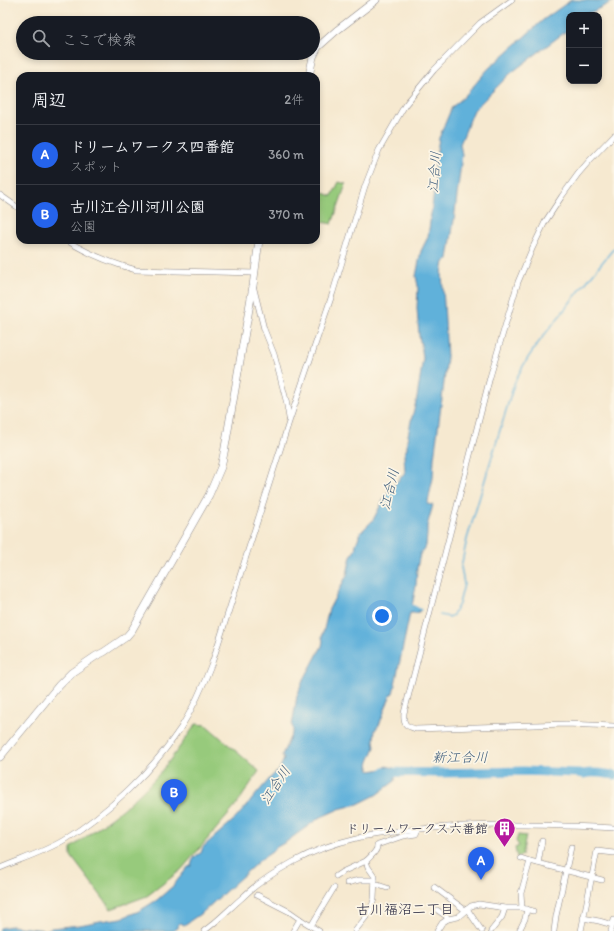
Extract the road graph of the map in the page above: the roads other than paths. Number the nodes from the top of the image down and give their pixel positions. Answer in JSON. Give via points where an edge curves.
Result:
{"nodes":[{"id":1,"x":376,"y":0,"type":"edge"},
{"id":2,"x":512,"y":0,"type":"edge"},
{"id":3,"x":320,"y":44,"type":"edge"},
{"id":4,"x":312,"y":60,"type":"edge"},
{"id":5,"x":310,"y":72,"type":"edge"},
{"id":6,"x":614,"y":135,"type":"edge"},
{"id":7,"x":0,"y":195,"type":"edge"},
{"id":8,"x":16,"y":206,"type":"edge"},
{"id":9,"x":72,"y":244,"type":"edge"},
{"id":10,"x":259,"y":244,"type":"edge"},
{"id":11,"x":255,"y":274,"type":"junction"},
{"id":12,"x":253,"y":286,"type":"junction"},
{"id":13,"x":290,"y":419,"type":"junction"},
{"id":14,"x":614,"y":726,"type":"edge"},
{"id":15,"x":0,"y":757,"type":"edge"},
{"id":16,"x":614,"y":828,"type":"edge"},
{"id":17,"x":418,"y":829,"type":"junction"},
{"id":18,"x":542,"y":841,"type":"dead end"},
{"id":19,"x":571,"y":847,"type":"dead end"},
{"id":20,"x":614,"y":854,"type":"edge"},
{"id":21,"x":521,"y":858,"type":"dead end"},
{"id":22,"x":366,"y":861,"type":"junction"},
{"id":23,"x":530,"y":861,"type":"junction"},
{"id":24,"x":538,"y":863,"type":"junction"},
{"id":25,"x":0,"y":868,"type":"edge"},
{"id":26,"x":566,"y":870,"type":"junction"},
{"id":27,"x":336,"y":876,"type":"dead end"},
{"id":28,"x":592,"y":877,"type":"junction"},
{"id":29,"x":602,"y":880,"type":"dead end"},
{"id":30,"x":375,"y":882,"type":"junction"},
{"id":31,"x":347,"y":883,"type":"dead end"},
{"id":32,"x":434,"y":887,"type":"dead end"},
{"id":33,"x":334,"y":888,"type":"dead end"},
{"id":34,"x":387,"y":888,"type":"dead end"},
{"id":35,"x":258,"y":895,"type":"dead end"},
{"id":36,"x":506,"y":908,"type":"junction"},
{"id":37,"x":524,"y":909,"type":"junction"},
{"id":38,"x":437,"y":910,"type":"dead end"},
{"id":39,"x":466,"y":910,"type":"junction"},
{"id":40,"x":532,"y":911,"type":"dead end"},
{"id":41,"x":583,"y":918,"type":"junction"},
{"id":42,"x":300,"y":919,"type":"junction"},
{"id":43,"x":448,"y":919,"type":"junction"},
{"id":44,"x":613,"y":922,"type":"edge"},
{"id":45,"x":311,"y":926,"type":"junction"},
{"id":46,"x":204,"y":931,"type":"edge"},
{"id":47,"x":293,"y":931,"type":"edge"},
{"id":48,"x":319,"y":931,"type":"edge"},
{"id":49,"x":355,"y":931,"type":"edge"},
{"id":50,"x":437,"y":931,"type":"edge"},
{"id":51,"x":482,"y":931,"type":"edge"},
{"id":52,"x":491,"y":931,"type":"edge"},
{"id":53,"x":519,"y":931,"type":"edge"},
{"id":54,"x":554,"y":931,"type":"edge"},
{"id":55,"x":581,"y":931,"type":"edge"},
{"id":56,"x":611,"y":931,"type":"edge"}],
"edges":[{"from":1,"to":3,"type":"street"},
{"from":2,"to":13,"type":"street","via":[[480,23],[434,70],[405,105],[379,150]]},
{"from":4,"to":5,"type":"street"},
{"from":6,"to":14,"type":"street","via":[[578,174],[545,222],[518,282],[490,377],[403,719],[409,727],[416,729],[566,724]]},
{"from":7,"to":8,"type":"street"},
{"from":9,"to":11,"type":"street","via":[[99,258],[136,270]]},
{"from":10,"to":11,"type":"street"},
{"from":11,"to":12,"type":"street"},
{"from":12,"to":13,"type":"street","via":[[264,329],[274,354]]},
{"from":12,"to":15,"type":"street","via":[[224,453],[209,495],[132,630],[126,637],[71,673]]},
{"from":13,"to":25,"type":"street","via":[[213,660],[202,688],[180,728],[152,766],[107,808],[64,840]]},
{"from":16,"to":17,"type":"street","via":[[498,824]]},
{"from":17,"to":22,"type":"street","via":[[416,834],[377,845]]},
{"from":17,"to":46,"type":"street","via":[[358,837],[293,862],[256,886]]},
{"from":18,"to":24,"type":"street"},
{"from":19,"to":26,"type":"street"},
{"from":20,"to":28,"type":"street","via":[[597,851]]},
{"from":21,"to":23,"type":"street"},
{"from":22,"to":27,"type":"street"},
{"from":22,"to":30,"type":"street"},
{"from":23,"to":24,"type":"street"},
{"from":23,"to":37,"type":"street","via":[[521,893]]},
{"from":24,"to":26,"type":"street"},
{"from":26,"to":28,"type":"street"},
{"from":26,"to":54,"type":"street"},
{"from":28,"to":29,"type":"street"},
{"from":28,"to":41,"type":"street"},
{"from":30,"to":31,"type":"street","via":[[359,880]]},
{"from":30,"to":34,"type":"street"},
{"from":30,"to":49,"type":"street","via":[[370,912]]},
{"from":32,"to":39,"type":"street"},
{"from":33,"to":45,"type":"street"},
{"from":35,"to":42,"type":"street"},
{"from":36,"to":37,"type":"street"},
{"from":36,"to":39,"type":"street","via":[[480,904]]},
{"from":36,"to":52,"type":"street"},
{"from":37,"to":40,"type":"street"},
{"from":37,"to":53,"type":"street","via":[[525,919]]},
{"from":38,"to":43,"type":"street"},
{"from":39,"to":43,"type":"street","via":[[458,917]]},
{"from":39,"to":51,"type":"street"},
{"from":41,"to":44,"type":"street"},
{"from":41,"to":55,"type":"street"},
{"from":42,"to":45,"type":"street"},
{"from":42,"to":47,"type":"street"},
{"from":43,"to":50,"type":"street"},
{"from":44,"to":56,"type":"street"},
{"from":45,"to":48,"type":"street"}]}
